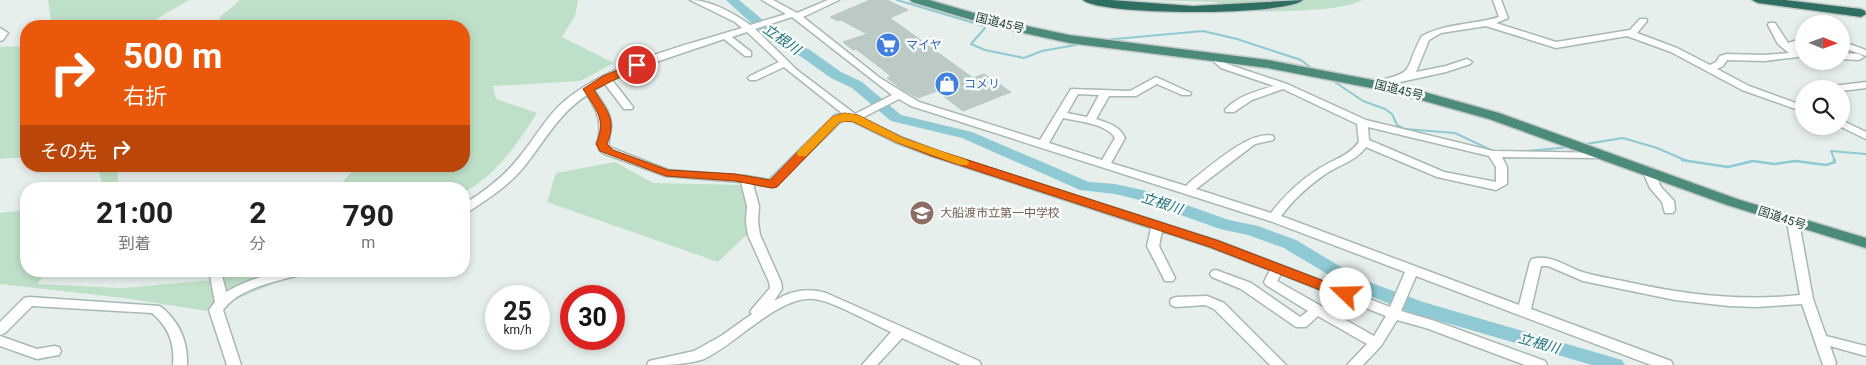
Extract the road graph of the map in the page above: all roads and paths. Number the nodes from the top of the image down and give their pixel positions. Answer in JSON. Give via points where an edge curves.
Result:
{"nodes":[{"id":1,"x":694,"y":0,"type":"edge"},
{"id":2,"x":766,"y":0,"type":"edge"},
{"id":3,"x":835,"y":0,"type":"edge"},
{"id":4,"x":916,"y":0,"type":"edge"},
{"id":5,"x":1089,"y":0,"type":"edge"},
{"id":6,"x":1114,"y":0,"type":"edge"},
{"id":7,"x":1270,"y":0,"type":"edge"},
{"id":8,"x":1297,"y":0,"type":"edge"},
{"id":9,"x":1497,"y":0,"type":"edge"},
{"id":10,"x":1758,"y":0,"type":"edge"},
{"id":11,"x":1769,"y":0,"type":"edge"},
{"id":12,"x":1804,"y":0,"type":"edge"},
{"id":13,"x":1862,"y":11,"type":"edge"},
{"id":14,"x":792,"y":15,"type":"junction"},
{"id":15,"x":1643,"y":22,"type":"dead end"},
{"id":16,"x":1486,"y":23,"type":"junction"},
{"id":17,"x":1772,"y":26,"type":"dead end"},
{"id":18,"x":752,"y":28,"type":"junction"},
{"id":19,"x":0,"y":31,"type":"edge"},
{"id":20,"x":1628,"y":33,"type":"junction"},
{"id":21,"x":726,"y":36,"type":"junction"},
{"id":22,"x":0,"y":38,"type":"edge"},
{"id":23,"x":1850,"y":49,"type":"edge"},
{"id":24,"x":1795,"y":52,"type":"edge"},
{"id":25,"x":748,"y":54,"type":"dead end"},
{"id":26,"x":1795,"y":54,"type":"edge"},
{"id":27,"x":1862,"y":55,"type":"edge"},
{"id":28,"x":1214,"y":57,"type":"junction"},
{"id":29,"x":1467,"y":62,"type":"dead end"},
{"id":30,"x":785,"y":63,"type":"junction"},
{"id":31,"x":1713,"y":71,"type":"junction"},
{"id":32,"x":1405,"y":77,"type":"junction"},
{"id":33,"x":606,"y":78,"type":"junction"},
{"id":34,"x":753,"y":78,"type":"dead end"},
{"id":35,"x":1377,"y":84,"type":"junction"},
{"id":36,"x":1866,"y":85,"type":"edge"},
{"id":37,"x":1284,"y":86,"type":"junction"},
{"id":38,"x":1850,"y":87,"type":"edge"},
{"id":39,"x":588,"y":89,"type":"junction"},
{"id":40,"x":1105,"y":93,"type":"junction"},
{"id":41,"x":1186,"y":93,"type":"dead end"},
{"id":42,"x":894,"y":97,"type":"junction"},
{"id":43,"x":1795,"y":106,"type":"edge"},
{"id":44,"x":628,"y":107,"type":"dead end"},
{"id":45,"x":1230,"y":110,"type":"dead end"},
{"id":46,"x":1062,"y":115,"type":"junction"},
{"id":47,"x":857,"y":116,"type":"junction"},
{"id":48,"x":1090,"y":121,"type":"junction"},
{"id":49,"x":1362,"y":122,"type":"junction"},
{"id":50,"x":1850,"y":128,"type":"edge"},
{"id":51,"x":1866,"y":136,"type":"edge"},
{"id":52,"x":1269,"y":138,"type":"dead end"},
{"id":53,"x":1364,"y":142,"type":"junction"},
{"id":54,"x":1042,"y":145,"type":"junction"},
{"id":55,"x":1493,"y":154,"type":"junction"},
{"id":56,"x":1606,"y":155,"type":"junction"},
{"id":57,"x":1105,"y":164,"type":"junction"},
{"id":58,"x":1648,"y":170,"type":"junction"},
{"id":59,"x":746,"y":179,"type":"junction"},
{"id":60,"x":1188,"y":191,"type":"junction"},
{"id":61,"x":470,"y":205,"type":"edge"},
{"id":62,"x":1669,"y":210,"type":"dead end"},
{"id":63,"x":1274,"y":218,"type":"junction"},
{"id":64,"x":1793,"y":222,"type":"junction"},
{"id":65,"x":1157,"y":225,"type":"junction"},
{"id":66,"x":1866,"y":244,"type":"edge"},
{"id":67,"x":1278,"y":268,"type":"junction"},
{"id":68,"x":1410,"y":273,"type":"junction"},
{"id":69,"x":1216,"y":274,"type":"dead end"},
{"id":70,"x":216,"y":277,"type":"edge"},
{"id":71,"x":279,"y":277,"type":"edge"},
{"id":72,"x":1169,"y":278,"type":"dead end"},
{"id":73,"x":1807,"y":300,"type":"junction"},
{"id":74,"x":221,"y":302,"type":"junction"},
{"id":75,"x":1176,"y":302,"type":"dead end"},
{"id":76,"x":1317,"y":310,"type":"junction"},
{"id":77,"x":1524,"y":311,"type":"junction"},
{"id":78,"x":1396,"y":314,"type":"junction"},
{"id":79,"x":743,"y":329,"type":"junction"},
{"id":80,"x":0,"y":330,"type":"edge"},
{"id":81,"x":900,"y":331,"type":"junction"},
{"id":82,"x":1820,"y":339,"type":"junction"},
{"id":83,"x":0,"y":341,"type":"edge"},
{"id":84,"x":1376,"y":343,"type":"junction"},
{"id":85,"x":54,"y":351,"type":"dead end"},
{"id":86,"x":1866,"y":351,"type":"edge"},
{"id":87,"x":1829,"y":362,"type":"dead end"},
{"id":88,"x":180,"y":365,"type":"edge"},
{"id":89,"x":234,"y":365,"type":"edge"},
{"id":90,"x":654,"y":365,"type":"edge"},
{"id":91,"x":869,"y":365,"type":"edge"},
{"id":92,"x":974,"y":365,"type":"edge"},
{"id":93,"x":1279,"y":365,"type":"edge"},
{"id":94,"x":1354,"y":365,"type":"edge"},
{"id":95,"x":1525,"y":365,"type":"edge"},
{"id":96,"x":1540,"y":365,"type":"edge"},
{"id":97,"x":1666,"y":365,"type":"edge"}],
"edges":[{"from":1,"to":18,"type":"street"},
{"from":2,"to":14,"type":"street"},
{"from":3,"to":14,"type":"street"},
{"from":4,"to":28,"type":"highway","name":"国道45号","via":[[996,24],[1069,39]]},
{"from":5,"to":8,"type":"highway","via":[[1155,8],[1222,9]]},
{"from":6,"to":7,"type":"highway","via":[[1212,6]]},
{"from":9,"to":16,"type":"street","via":[[1504,18]]},
{"from":10,"to":13,"type":"highway"},
{"from":11,"to":13,"type":"highway"},
{"from":12,"to":13,"type":"highway"},
{"from":14,"to":18,"type":"street"},
{"from":14,"to":42,"type":"street"},
{"from":15,"to":20,"type":"street"},
{"from":16,"to":20,"type":"street","via":[[1556,45]]},
{"from":16,"to":32,"type":"street","via":[[1428,35],[1414,70]]},
{"from":17,"to":24,"type":"street","via":[[1781,42]]},
{"from":18,"to":21,"type":"street"},
{"from":18,"to":30,"type":"street"},
{"from":19,"to":22,"type":"street","via":[[3,33]]},
{"from":20,"to":31,"type":"street","via":[[1674,50]]},
{"from":21,"to":25,"type":"street"},
{"from":21,"to":33,"type":"street","via":[[647,61]]},
{"from":23,"to":27,"type":"street"},
{"from":26,"to":31,"type":"street","via":[[1764,58],[1727,56],[1712,68]]},
{"from":28,"to":35,"type":"highway","name":"国道45号"},
{"from":28,"to":37,"type":"street","via":[[1224,66]]},
{"from":29,"to":32,"type":"street","via":[[1458,68],[1443,68]]},
{"from":30,"to":34,"type":"street"},
{"from":30,"to":47,"type":"street"},
{"from":31,"to":43,"type":"street","via":[[1735,83]]},
{"from":32,"to":35,"type":"street"},
{"from":33,"to":39,"type":"street"},
{"from":33,"to":44,"type":"street"},
{"from":35,"to":56,"type":"highway","name":"国道45号","via":[[1494,116]]},
{"from":36,"to":38,"type":"street"},
{"from":37,"to":45,"type":"street","via":[[1252,96]]},
{"from":37,"to":49,"type":"street"},
{"from":39,"to":59,"type":"street","via":[[606,119],[607,131],[602,144],[609,152],[666,173]]},
{"from":39,"to":61,"type":"street","via":[[546,125],[513,172]]},
{"from":40,"to":41,"type":"street","via":[[1135,93],[1156,80]]},
{"from":40,"to":46,"type":"street","via":[[1075,91]]},
{"from":40,"to":48,"type":"street"},
{"from":42,"to":47,"type":"street"},
{"from":42,"to":54,"type":"street"},
{"from":46,"to":48,"type":"street"},
{"from":46,"to":54,"type":"street"},
{"from":47,"to":59,"type":"street","via":[[836,120],[772,184]]},
{"from":47,"to":65,"type":"street","via":[[899,140],[936,154]]},
{"from":48,"to":57,"type":"street","via":[[1111,127],[1120,135]]},
{"from":49,"to":53,"type":"street"},
{"from":49,"to":55,"type":"street"},
{"from":50,"to":51,"type":"street"},
{"from":52,"to":60,"type":"street","via":[[1252,142]]},
{"from":53,"to":55,"type":"street","via":[[1441,175],[1496,187],[1502,184],[1504,168]]},
{"from":53,"to":63,"type":"street","via":[[1347,159],[1321,172],[1289,197]]},
{"from":54,"to":57,"type":"street"},
{"from":55,"to":56,"type":"street"},
{"from":56,"to":58,"type":"highway","name":"国道45号"},
{"from":57,"to":60,"type":"street"},
{"from":58,"to":62,"type":"street","via":[[1653,184],[1668,201]]},
{"from":58,"to":64,"type":"highway","name":"国道45号"},
{"from":59,"to":79,"type":"street","via":[[753,206],[754,235],[776,289]]},
{"from":60,"to":63,"type":"street"},
{"from":63,"to":68,"type":"street"},
{"from":64,"to":66,"type":"highway","name":"国道45号"},
{"from":64,"to":73,"type":"street"},
{"from":65,"to":67,"type":"street"},
{"from":65,"to":72,"type":"street","via":[[1153,246]]},
{"from":67,"to":76,"type":"street","via":[[1270,282]]},
{"from":67,"to":78,"type":"street"},
{"from":68,"to":77,"type":"street"},
{"from":68,"to":78,"type":"street"},
{"from":69,"to":76,"type":"street","via":[[1246,286],[1301,324]]},
{"from":70,"to":74,"type":"street"},
{"from":71,"to":74,"type":"street","via":[[236,291]]},
{"from":73,"to":77,"type":"street","via":[[1726,302],[1669,295],[1576,274],[1542,261],[1536,262]]},
{"from":73,"to":82,"type":"street"},
{"from":74,"to":89,"type":"street","via":[[216,310]]},
{"from":75,"to":93,"type":"street","via":[[1206,300],[1219,306]]},
{"from":76,"to":84,"type":"street"},
{"from":77,"to":97,"type":"street"},
{"from":78,"to":84,"type":"street"},
{"from":78,"to":95,"type":"street"},
{"from":78,"to":96,"type":"street"},
{"from":79,"to":81,"type":"street","via":[[774,306],[796,295],[809,294],[840,303]]},
{"from":79,"to":90,"type":"street","via":[[699,355]]},
{"from":80,"to":88,"type":"street","via":[[29,301],[155,309],[169,321],[180,345]]},
{"from":81,"to":91,"type":"street"},
{"from":81,"to":92,"type":"street"},
{"from":82,"to":86,"type":"street"},
{"from":82,"to":87,"type":"street"},
{"from":83,"to":85,"type":"street","via":[[37,354]]},
{"from":84,"to":94,"type":"street"}]}
